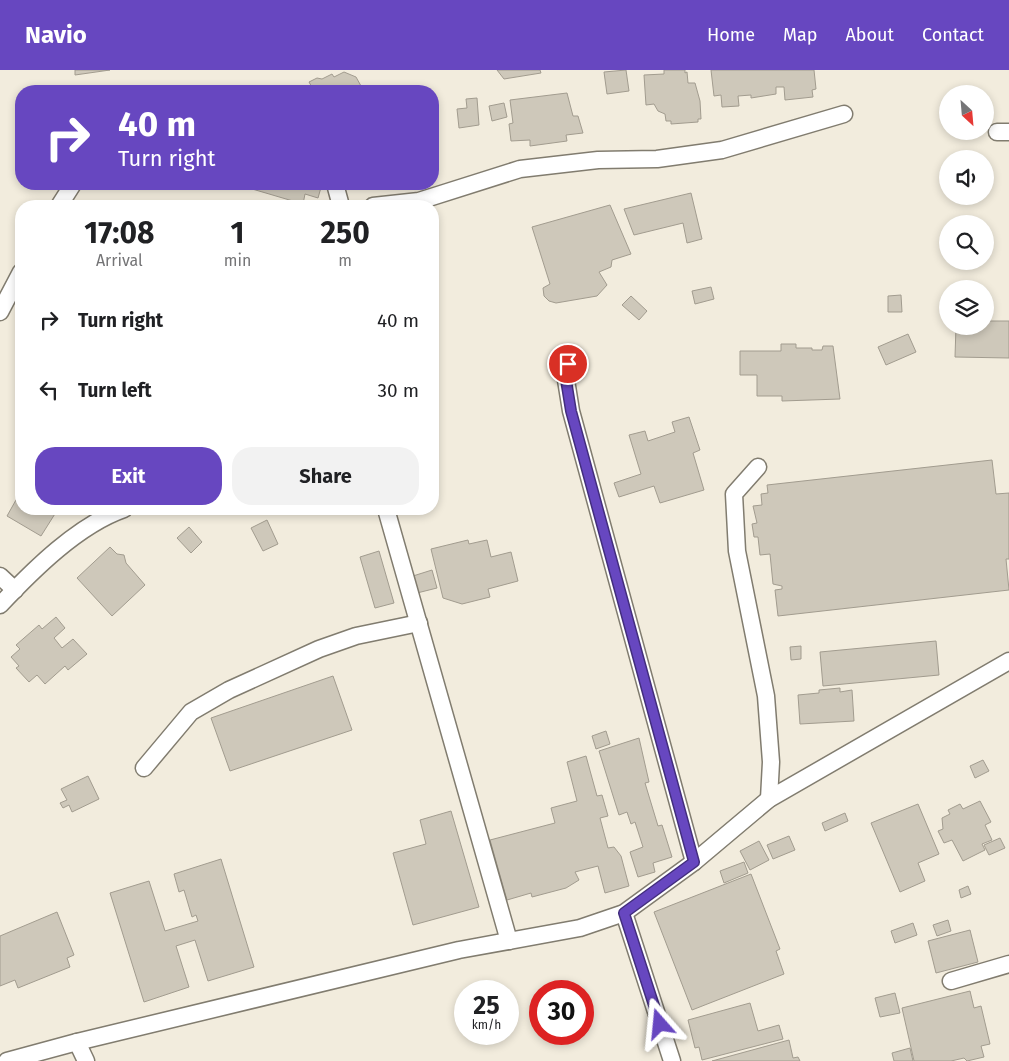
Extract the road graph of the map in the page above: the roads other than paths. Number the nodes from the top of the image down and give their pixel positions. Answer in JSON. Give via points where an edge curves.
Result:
{"nodes":[{"id":1,"x":844,"y":114,"type":"dead end"},
{"id":2,"x":422,"y":200,"type":"edge"},
{"id":3,"x":15,"y":283,"type":"edge"},
{"id":4,"x":0,"y":312,"type":"edge"},
{"id":5,"x":568,"y":364,"type":"dead end"},
{"id":6,"x":758,"y":467,"type":"dead end"},
{"id":7,"x":109,"y":515,"type":"edge"},
{"id":8,"x":388,"y":515,"type":"edge"},
{"id":9,"x":0,"y":576,"type":"edge"},
{"id":10,"x":15,"y":590,"type":"junction"},
{"id":11,"x":0,"y":605,"type":"edge"},
{"id":12,"x":419,"y":623,"type":"junction"},
{"id":13,"x":1009,"y":661,"type":"edge"},
{"id":14,"x":144,"y":768,"type":"dead end"},
{"id":15,"x":769,"y":799,"type":"junction"},
{"id":16,"x":694,"y":862,"type":"junction"},
{"id":17,"x":624,"y":913,"type":"junction"},
{"id":18,"x":509,"y":941,"type":"junction"},
{"id":19,"x":1009,"y":964,"type":"edge"},
{"id":20,"x":951,"y":981,"type":"dead end"},
{"id":21,"x":77,"y":1042,"type":"junction"},
{"id":22,"x":54,"y":1048,"type":"junction"},
{"id":23,"x":7,"y":1061,"type":"edge"},
{"id":24,"x":34,"y":1061,"type":"edge"},
{"id":25,"x":86,"y":1061,"type":"edge"},
{"id":26,"x":672,"y":1061,"type":"edge"}],
"edges":[{"from":1,"to":2,"type":"street","via":[[722,150],[657,159],[598,160],[520,170]]},
{"from":3,"to":4,"type":"street"},
{"from":5,"to":16,"type":"street","via":[[566,380],[571,411]]},
{"from":6,"to":15,"type":"street","via":[[734,494],[738,551],[766,696],[771,762]]},
{"from":7,"to":10,"type":"street","via":[[83,530]]},
{"from":8,"to":12,"type":"street"},
{"from":9,"to":10,"type":"street"},
{"from":10,"to":11,"type":"street"},
{"from":12,"to":14,"type":"street","via":[[356,636],[319,649],[229,690],[191,712]]},
{"from":12,"to":18,"type":"street"},
{"from":13,"to":15,"type":"street"},
{"from":15,"to":16,"type":"street"},
{"from":16,"to":17,"type":"street"},
{"from":17,"to":18,"type":"street","via":[[580,928]]},
{"from":17,"to":26,"type":"street"},
{"from":18,"to":21,"type":"street","via":[[331,980]]},
{"from":19,"to":20,"type":"street"},
{"from":21,"to":22,"type":"street"},
{"from":21,"to":25,"type":"street"},
{"from":22,"to":23,"type":"street"},
{"from":22,"to":24,"type":"street"}]}
